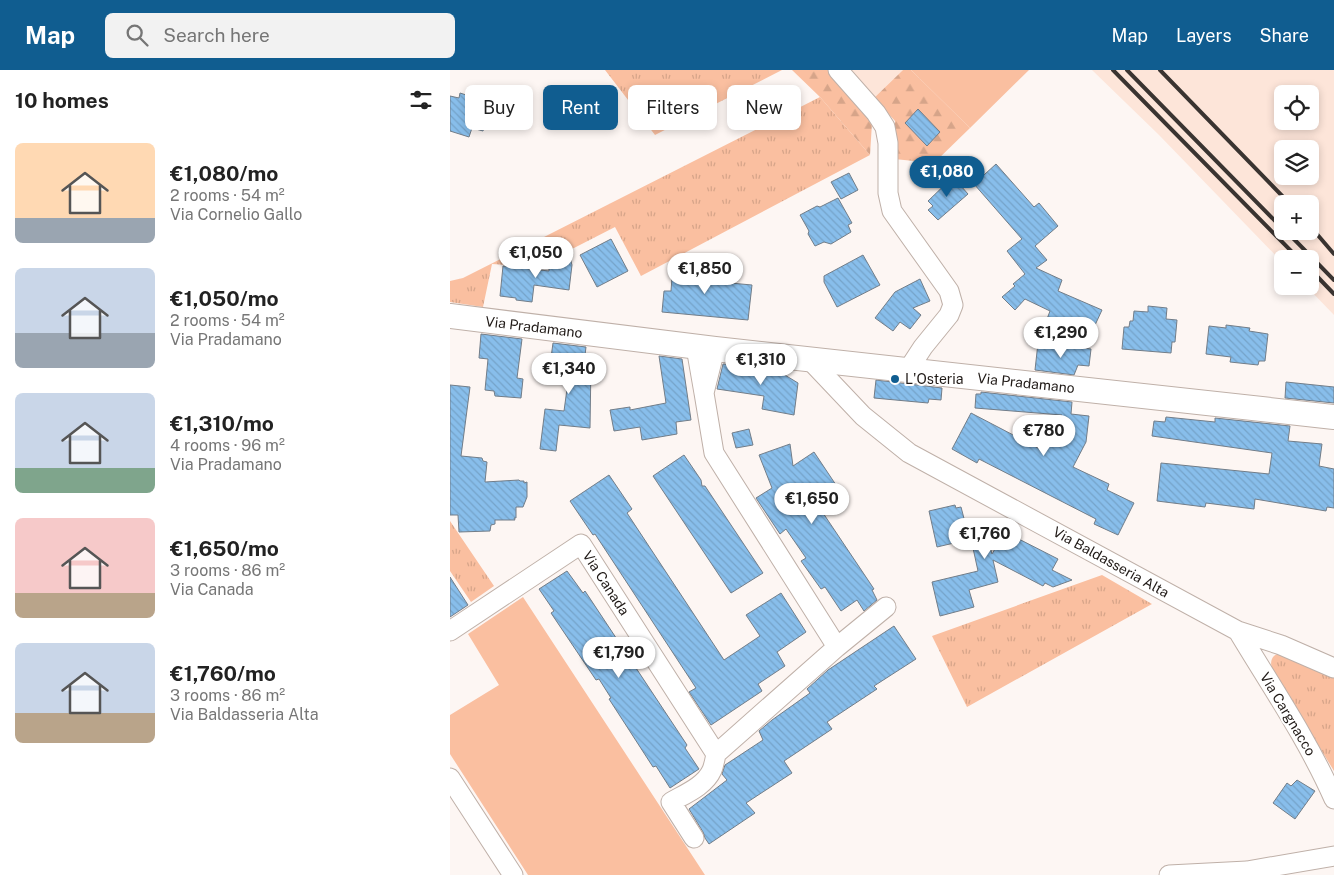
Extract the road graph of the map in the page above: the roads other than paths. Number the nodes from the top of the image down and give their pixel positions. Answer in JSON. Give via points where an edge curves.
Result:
{"nodes":[{"id":1,"x":838,"y":70,"type":"edge"},
{"id":2,"x":450,"y":316,"type":"edge"},
{"id":3,"x":706,"y":348,"type":"junction"},
{"id":4,"x":809,"y":359,"type":"junction"},
{"id":5,"x":908,"y":370,"type":"junction"},
{"id":6,"x":1334,"y":417,"type":"edge"},
{"id":7,"x":886,"y":607,"type":"dead end"},
{"id":8,"x":450,"y":631,"type":"edge"},
{"id":9,"x":1238,"y":631,"type":"junction"},
{"id":10,"x":837,"y":647,"type":"junction"},
{"id":11,"x":1334,"y":668,"type":"edge"},
{"id":12,"x":716,"y":754,"type":"junction"},
{"id":13,"x":450,"y":778,"type":"edge"},
{"id":14,"x":1334,"y":799,"type":"edge"},
{"id":15,"x":694,"y":838,"type":"dead end"},
{"id":16,"x":1334,"y":856,"type":"edge"},
{"id":17,"x":513,"y":875,"type":"edge"},
{"id":18,"x":1169,"y":875,"type":"edge"}],
"edges":[{"from":1,"to":5,"type":"street","via":[[885,127],[888,194],[892,210],[952,298],[950,315]]},
{"from":2,"to":3,"type":"street","name":"Via Pradamano"},
{"from":3,"to":4,"type":"street","name":"Via Pradamano"},
{"from":3,"to":10,"type":"street","via":[[704,393],[714,453]]},
{"from":4,"to":5,"type":"street","name":"Via Pradamano"},
{"from":4,"to":9,"type":"street","name":"Via Baldasseria Alta","via":[[863,416],[909,453]]},
{"from":5,"to":6,"type":"street","name":"Via Pradamano"},
{"from":7,"to":10,"type":"street"},
{"from":8,"to":12,"type":"street","name":"Via Canada","via":[[580,544]]},
{"from":9,"to":11,"type":"street","name":"Via Baldasseria Alta"},
{"from":9,"to":14,"type":"street","name":"Via Cargnacco","via":[[1292,720]]},
{"from":10,"to":12,"type":"street"},
{"from":12,"to":15,"type":"street","via":[[706,779],[670,802]]},
{"from":13,"to":17,"type":"street"},
{"from":16,"to":18,"type":"street","via":[[1247,871]]}]}
